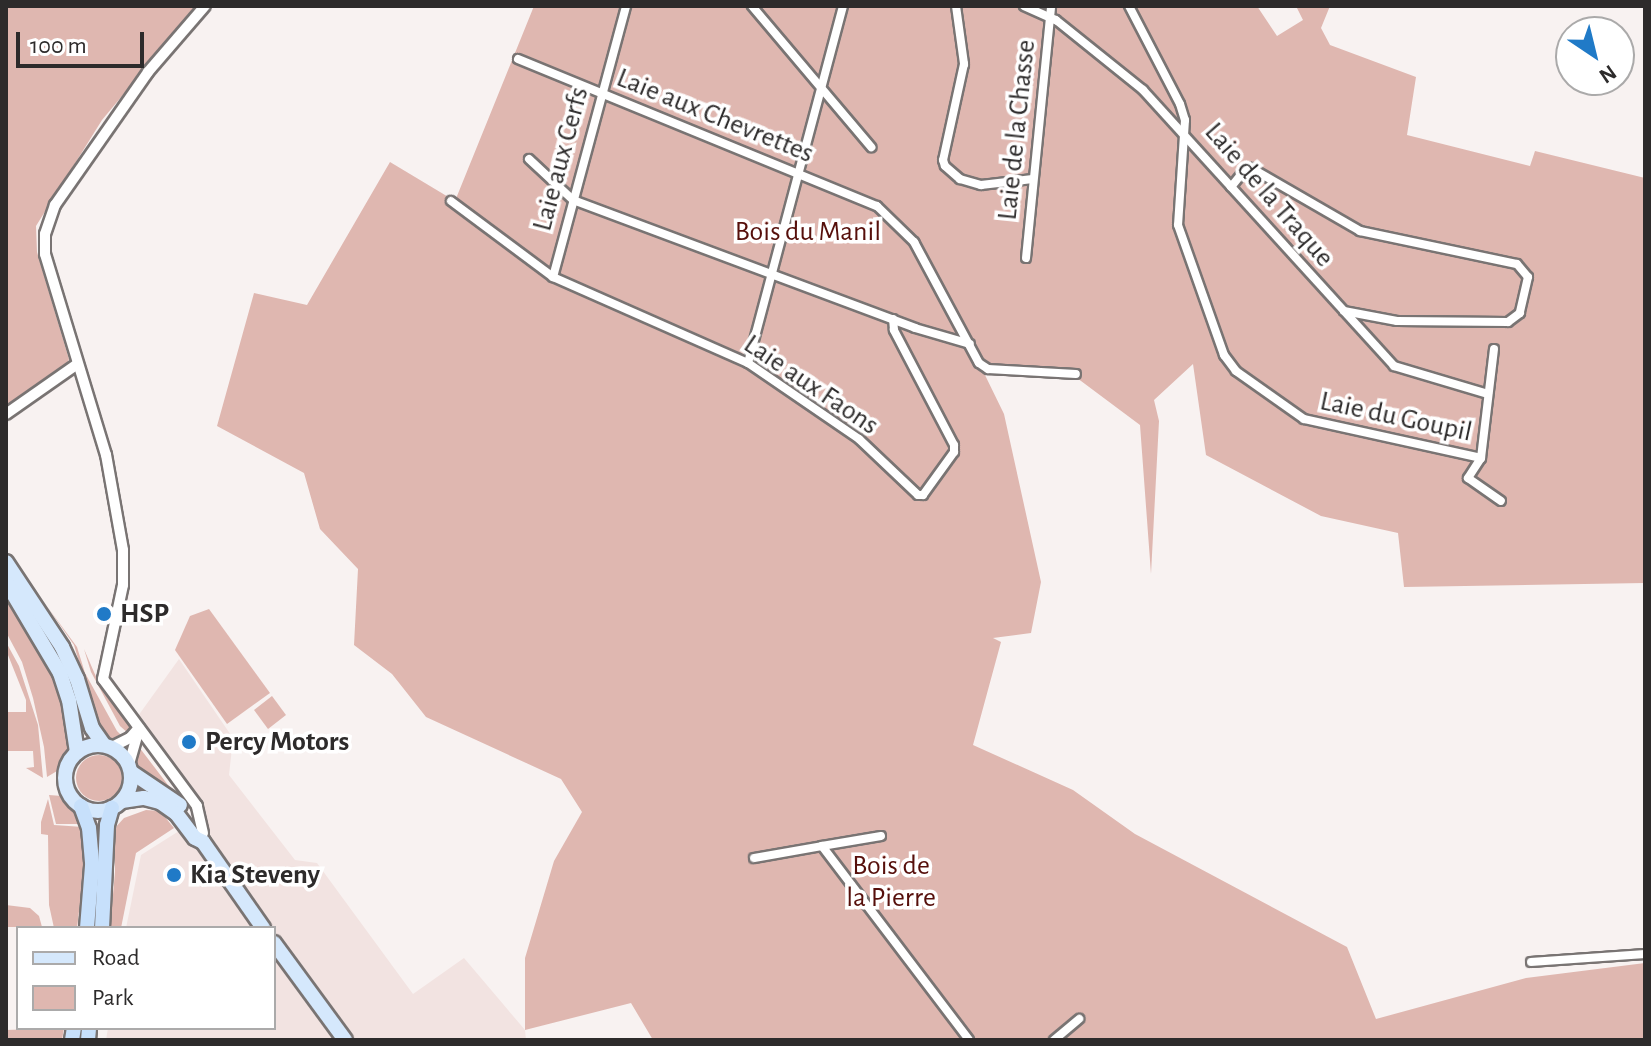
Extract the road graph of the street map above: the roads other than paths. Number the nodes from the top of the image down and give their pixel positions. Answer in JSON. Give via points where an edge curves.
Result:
{"nodes":[{"id":1,"x":205,"y":6,"type":"edge"},
{"id":2,"x":626,"y":6,"type":"edge"},
{"id":3,"x":752,"y":6,"type":"edge"},
{"id":4,"x":843,"y":6,"type":"edge"},
{"id":5,"x":956,"y":6,"type":"edge"},
{"id":6,"x":1024,"y":6,"type":"edge"},
{"id":7,"x":1051,"y":6,"type":"edge"},
{"id":8,"x":1129,"y":6,"type":"edge"},
{"id":9,"x":1052,"y":18,"type":"junction"},
{"id":10,"x":518,"y":59,"type":"dead end"},
{"id":11,"x":820,"y":88,"type":"junction"},
{"id":12,"x":601,"y":94,"type":"junction"},
{"id":13,"x":1182,"y":129,"type":"junction"},
{"id":14,"x":871,"y":147,"type":"dead end"},
{"id":15,"x":529,"y":159,"type":"dead end"},
{"id":16,"x":798,"y":172,"type":"junction"},
{"id":17,"x":1033,"y":179,"type":"junction"},
{"id":18,"x":1231,"y":187,"type":"junction"},
{"id":19,"x":573,"y":200,"type":"junction"},
{"id":20,"x":451,"y":201,"type":"dead end"},
{"id":21,"x":1026,"y":258,"type":"dead end"},
{"id":22,"x":771,"y":272,"type":"junction"},
{"id":23,"x":553,"y":277,"type":"junction"},
{"id":24,"x":1343,"y":311,"type":"junction"},
{"id":25,"x":893,"y":319,"type":"junction"},
{"id":26,"x":970,"y":344,"type":"junction"},
{"id":27,"x":1494,"y":349,"type":"dead end"},
{"id":28,"x":748,"y":363,"type":"junction"},
{"id":29,"x":76,"y":365,"type":"junction"},
{"id":30,"x":1076,"y":374,"type":"dead end"},
{"id":31,"x":1488,"y":394,"type":"junction"},
{"id":32,"x":6,"y":414,"type":"edge"},
{"id":33,"x":1481,"y":458,"type":"junction"},
{"id":34,"x":1501,"y":501,"type":"dead end"},
{"id":35,"x":6,"y":562,"type":"edge"},
{"id":36,"x":6,"y":582,"type":"edge"},
{"id":37,"x":139,"y":728,"type":"junction"},
{"id":38,"x":108,"y":746,"type":"junction"},
{"id":39,"x":77,"y":752,"type":"junction"},
{"id":40,"x":130,"y":768,"type":"junction"},
{"id":41,"x":117,"y":805,"type":"junction"},
{"id":42,"x":81,"y":806,"type":"junction"},
{"id":43,"x":881,"y":836,"type":"dead end"},
{"id":44,"x":203,"y":837,"type":"junction"},
{"id":45,"x":822,"y":846,"type":"junction"},
{"id":46,"x":754,"y":858,"type":"dead end"},
{"id":47,"x":87,"y":926,"type":"edge"},
{"id":48,"x":102,"y":926,"type":"edge"},
{"id":49,"x":262,"y":926,"type":"edge"},
{"id":50,"x":276,"y":946,"type":"edge"},
{"id":51,"x":1645,"y":954,"type":"edge"},
{"id":52,"x":1531,"y":962,"type":"dead end"},
{"id":53,"x":1079,"y":1019,"type":"dead end"},
{"id":54,"x":345,"y":1040,"type":"edge"},
{"id":55,"x":969,"y":1040,"type":"edge"},
{"id":56,"x":1054,"y":1040,"type":"edge"}],
"edges":[{"from":1,"to":29,"type":"street","via":[[148,72],[49,215],[45,254]]},
{"from":2,"to":12,"type":"street","name":"Laie aux Cerfs"},
{"from":3,"to":11,"type":"street"},
{"from":4,"to":11,"type":"street"},
{"from":5,"to":17,"type":"street","via":[[964,64],[945,166],[960,179],[981,185]]},
{"from":6,"to":9,"type":"street","name":"Laie de la Traque"},
{"from":7,"to":9,"type":"street","name":"Laie de la Chasse"},
{"from":8,"to":13,"type":"street","via":[[1180,104]]},
{"from":9,"to":13,"type":"street","name":"Laie de la Traque","via":[[1122,71]]},
{"from":9,"to":17,"type":"street","name":"Laie de la Chasse"},
{"from":10,"to":12,"type":"street","name":"Laie aux Chevrettes"},
{"from":11,"to":14,"type":"street"},
{"from":11,"to":16,"type":"street"},
{"from":12,"to":16,"type":"street","name":"Laie aux Chevrettes"},
{"from":12,"to":19,"type":"street","name":"Laie aux Cerfs"},
{"from":13,"to":18,"type":"street","name":"Laie de la Traque"},
{"from":13,"to":33,"type":"street","name":"Laie du Goupil","via":[[1178,225],[1224,355],[1236,371],[1304,419]]},
{"from":15,"to":19,"type":"street"},
{"from":16,"to":22,"type":"street"},
{"from":16,"to":26,"type":"street","name":"Laie aux Chevrettes","via":[[867,201],[892,218],[914,242]]},
{"from":17,"to":21,"type":"street","name":"Laie de la Chasse"},
{"from":18,"to":24,"type":"street","name":"Laie de la Traque"},
{"from":18,"to":24,"type":"street","via":[[1251,168],[1360,231],[1513,263],[1527,275],[1516,319],[1477,324],[1397,321]]},
{"from":19,"to":22,"type":"street"},
{"from":19,"to":23,"type":"street","name":"Laie aux Cerfs"},
{"from":20,"to":23,"type":"street","name":"Laie aux Faons"},
{"from":22,"to":25,"type":"street"},
{"from":22,"to":28,"type":"street"},
{"from":23,"to":28,"type":"street","name":"Laie aux Faons"},
{"from":24,"to":31,"type":"street","name":"Laie de la Traque","via":[[1394,366]]},
{"from":25,"to":26,"type":"street"},
{"from":25,"to":28,"type":"street","name":"Laie aux Faons","via":[[954,445],[923,495],[859,439]]},
{"from":26,"to":30,"type":"street","via":[[988,369]]},
{"from":27,"to":31,"type":"street"},
{"from":29,"to":32,"type":"street"},
{"from":29,"to":37,"type":"street","via":[[106,455],[123,550],[123,585],[103,679]]},
{"from":31,"to":33,"type":"street"},
{"from":33,"to":34,"type":"street","via":[[1468,478]]},
{"from":35,"to":38,"type":"main road","via":[[62,647],[92,728]]},
{"from":36,"to":39,"type":"main road","via":[[60,673]]},
{"from":37,"to":38,"type":"street","via":[[130,738]]},
{"from":37,"to":40,"type":"street"},
{"from":37,"to":44,"type":"street","via":[[197,806]]},
{"from":38,"to":39,"type":"main road"},
{"from":38,"to":40,"type":"main road"},
{"from":39,"to":42,"type":"main road","via":[[65,782]]},
{"from":40,"to":41,"type":"main road","via":[[129,792]]},
{"from":40,"to":44,"type":"main road","via":[[180,805]]},
{"from":41,"to":42,"type":"main road","via":[[93,811]]},
{"from":41,"to":44,"type":"main road","via":[[144,798],[160,802],[195,838]]},
{"from":41,"to":48,"type":"highway","via":[[107,825]]},
{"from":42,"to":47,"type":"highway","via":[[92,866]]},
{"from":43,"to":45,"type":"street"},
{"from":44,"to":49,"type":"main road"},
{"from":45,"to":46,"type":"street"},
{"from":45,"to":55,"type":"street"},
{"from":50,"to":54,"type":"main road"},
{"from":51,"to":52,"type":"street"},
{"from":53,"to":56,"type":"street"}]}
